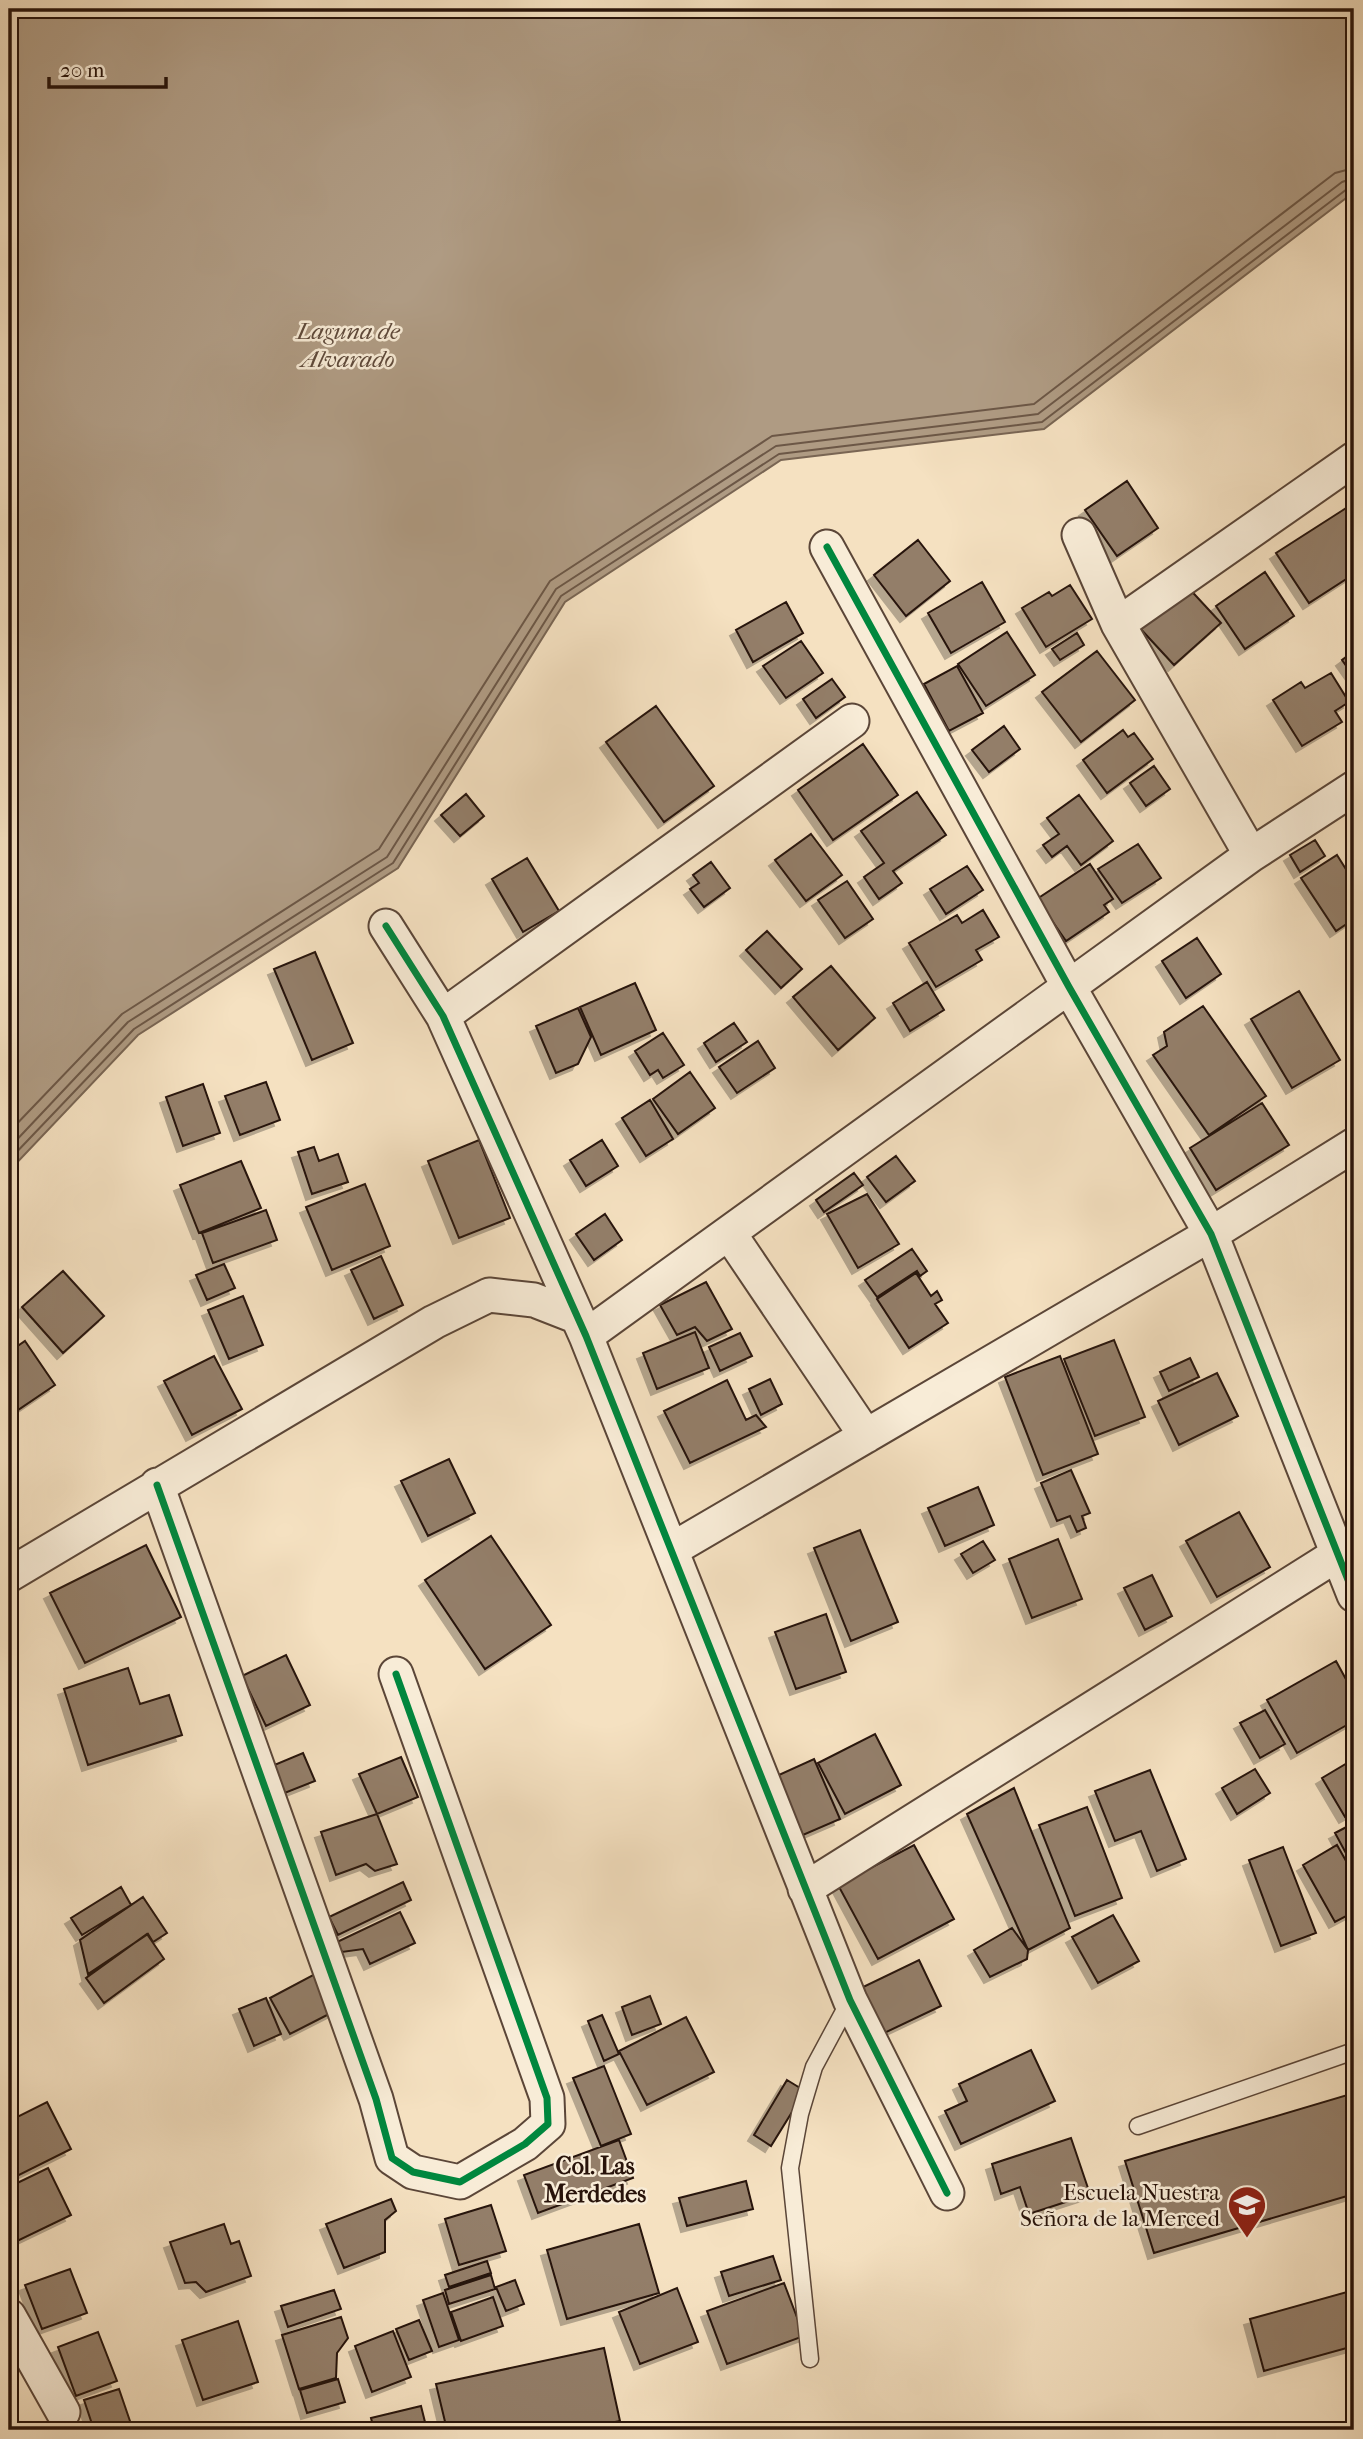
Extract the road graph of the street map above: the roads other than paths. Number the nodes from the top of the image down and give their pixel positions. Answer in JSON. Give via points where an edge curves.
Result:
{"nodes":[{"id":1,"x":1354,"y":459,"type":"edge"},
{"id":2,"x":1079,"y":535,"type":"dead end"},
{"id":3,"x":827,"y":547,"type":"dead end"},
{"id":4,"x":1118,"y":624,"type":"junction"},
{"id":5,"x":852,"y":721,"type":"dead end"},
{"id":6,"x":1354,"y":788,"type":"edge"},
{"id":7,"x":1251,"y":855,"type":"junction"},
{"id":8,"x":386,"y":926,"type":"dead end"},
{"id":9,"x":1069,"y":987,"type":"junction"},
{"id":10,"x":443,"y":1016,"type":"junction"},
{"id":11,"x":1354,"y":1145,"type":"edge"},
{"id":12,"x":729,"y":1233,"type":"junction"},
{"id":13,"x":1211,"y":1234,"type":"junction"},
{"id":14,"x":580,"y":1326,"type":"junction"},
{"id":15,"x":866,"y":1436,"type":"junction"},
{"id":16,"x":157,"y":1485,"type":"junction"},
{"id":17,"x":1345,"y":1549,"type":"edge"},
{"id":18,"x":671,"y":1550,"type":"junction"},
{"id":19,"x":9,"y":1575,"type":"edge"},
{"id":20,"x":1354,"y":1595,"type":"edge"},
{"id":21,"x":396,"y":1674,"type":"dead end"},
{"id":22,"x":805,"y":1889,"type":"junction"},
{"id":23,"x":850,"y":2000,"type":"junction"},
{"id":24,"x":1354,"y":2051,"type":"edge"},
{"id":25,"x":1138,"y":2126,"type":"dead end"},
{"id":26,"x":947,"y":2193,"type":"dead end"},
{"id":27,"x":11,"y":2324,"type":"edge"},
{"id":28,"x":810,"y":2359,"type":"dead end"},
{"id":29,"x":63,"y":2412,"type":"dead end"}],
"edges":[{"from":1,"to":4,"type":"street"},
{"from":2,"to":4,"type":"street"},
{"from":3,"to":9,"type":"street"},
{"from":4,"to":7,"type":"street"},
{"from":5,"to":10,"type":"street"},
{"from":6,"to":7,"type":"street"},
{"from":7,"to":9,"type":"street"},
{"from":8,"to":10,"type":"street"},
{"from":9,"to":12,"type":"street"},
{"from":9,"to":13,"type":"street"},
{"from":10,"to":14,"type":"street"},
{"from":11,"to":13,"type":"street"},
{"from":12,"to":14,"type":"street"},
{"from":12,"to":15,"type":"street"},
{"from":13,"to":15,"type":"street"},
{"from":13,"to":17,"type":"street"},
{"from":14,"to":16,"type":"street","via":[[534,1300],[489,1295],[434,1322]]},
{"from":14,"to":18,"type":"street"},
{"from":15,"to":18,"type":"street"},
{"from":16,"to":19,"type":"street"},
{"from":16,"to":21,"type":"street","via":[[393,2158],[413,2172],[460,2182],[525,2144],[548,2124],[547,2098]]},
{"from":17,"to":20,"type":"street"},
{"from":17,"to":22,"type":"street"},
{"from":18,"to":22,"type":"street"},
{"from":22,"to":23,"type":"street"},
{"from":23,"to":26,"type":"street"},
{"from":23,"to":28,"type":"lane","via":[[814,2067],[790,2168]]},
{"from":24,"to":25,"type":"lane"},
{"from":27,"to":29,"type":"street"}]}
